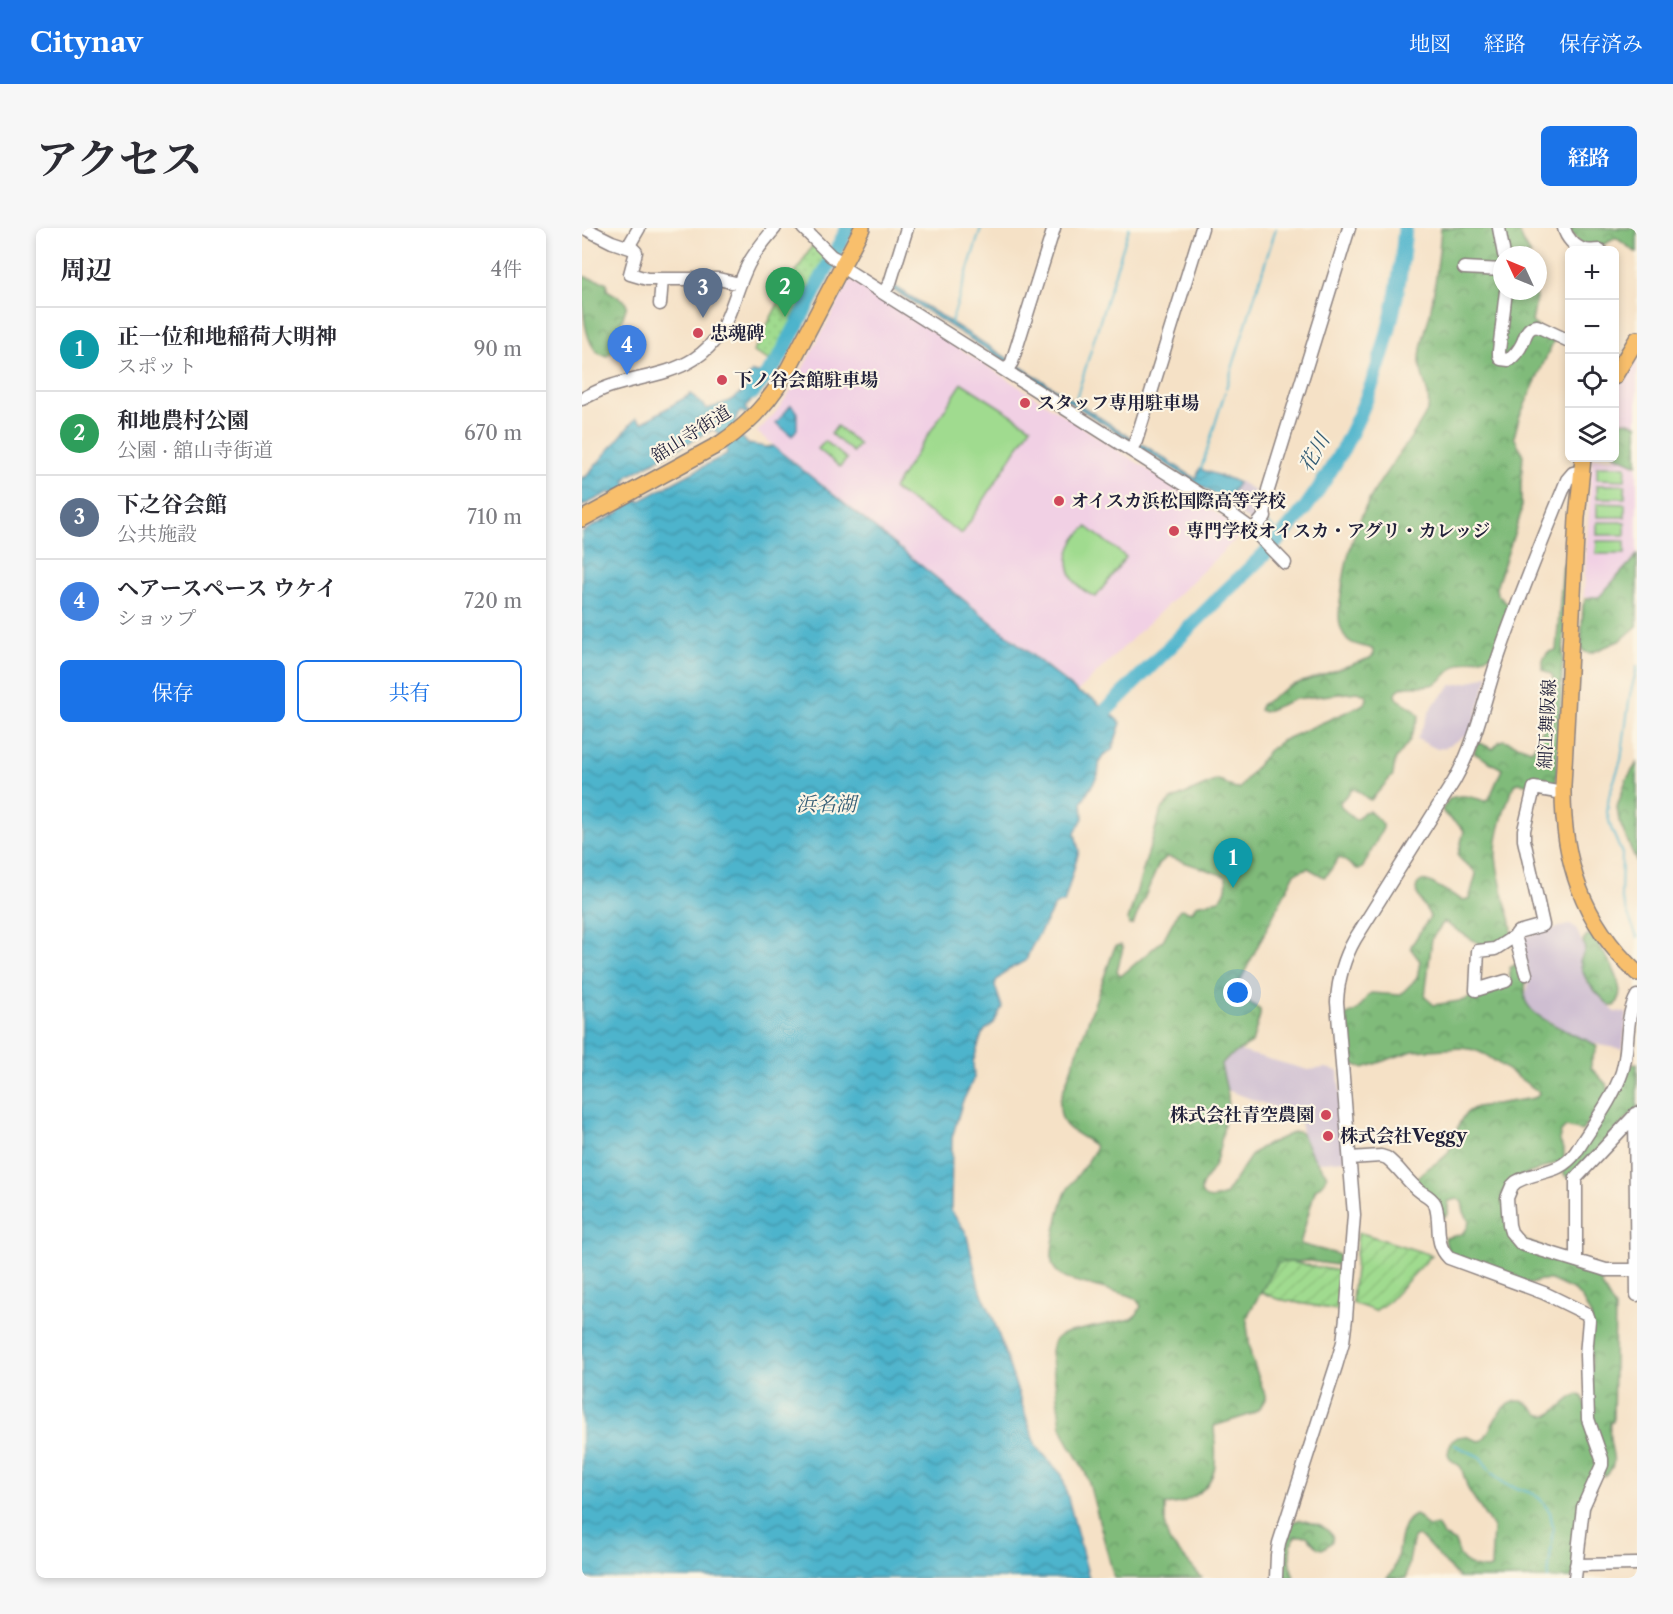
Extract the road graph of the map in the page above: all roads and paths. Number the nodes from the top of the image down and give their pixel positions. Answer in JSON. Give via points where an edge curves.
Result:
{"nodes":[{"id":1,"x":584,"y":228,"type":"edge"},
{"id":2,"x":639,"y":228,"type":"edge"},
{"id":3,"x":776,"y":228,"type":"edge"},
{"id":4,"x":802,"y":228,"type":"edge"},
{"id":5,"x":862,"y":228,"type":"edge"},
{"id":6,"x":907,"y":228,"type":"edge"},
{"id":7,"x":1054,"y":228,"type":"edge"},
{"id":8,"x":1202,"y":228,"type":"edge"},
{"id":9,"x":1349,"y":228,"type":"edge"},
{"id":10,"x":1499,"y":228,"type":"edge"},
{"id":11,"x":1564,"y":228,"type":"edge"},
{"id":12,"x":1502,"y":246,"type":"edge"},
{"id":13,"x":1577,"y":246,"type":"edge"},
{"id":14,"x":627,"y":247,"type":"junction"},
{"id":15,"x":839,"y":261,"type":"junction"},
{"id":16,"x":1464,"y":268,"type":"dead end"},
{"id":17,"x":1493,"y":270,"type":"edge"},
{"id":18,"x":662,"y":279,"type":"junction"},
{"id":19,"x":740,"y":284,"type":"junction"},
{"id":20,"x":884,"y":292,"type":"junction"},
{"id":21,"x":1505,"y":300,"type":"edge"},
{"id":22,"x":660,"y":304,"type":"dead end"},
{"id":23,"x":1565,"y":339,"type":"edge"},
{"id":24,"x":1637,"y":339,"type":"edge"},
{"id":25,"x":1619,"y":365,"type":"edge"},
{"id":26,"x":1006,"y":371,"type":"junction"},
{"id":27,"x":582,"y":399,"type":"edge"},
{"id":28,"x":1130,"y":450,"type":"junction"},
{"id":29,"x":1582,"y":465,"type":"edge"},
{"id":30,"x":582,"y":519,"type":"edge"},
{"id":31,"x":1254,"y":531,"type":"junction"},
{"id":32,"x":1285,"y":563,"type":"dead end"},
{"id":33,"x":1563,"y":793,"type":"junction"},
{"id":34,"x":1515,"y":936,"type":"junction"},
{"id":35,"x":1637,"y":973,"type":"edge"},
{"id":36,"x":1526,"y":974,"type":"dead end"},
{"id":37,"x":1506,"y":981,"type":"dead end"},
{"id":38,"x":1637,"y":996,"type":"edge"},
{"id":39,"x":1636,"y":1113,"type":"edge"},
{"id":40,"x":1350,"y":1158,"type":"junction"},
{"id":41,"x":1576,"y":1261,"type":"junction"},
{"id":42,"x":1637,"y":1270,"type":"edge"},
{"id":43,"x":1637,"y":1295,"type":"edge"},
{"id":44,"x":1637,"y":1564,"type":"edge"},
{"id":45,"x":1576,"y":1565,"type":"junction"},
{"id":46,"x":1276,"y":1578,"type":"edge"},
{"id":47,"x":1575,"y":1578,"type":"edge"}],
"edges":[{"from":1,"to":14,"type":"street"},
{"from":2,"to":14,"type":"street"},
{"from":3,"to":19,"type":"street","via":[[754,255]]},
{"from":4,"to":15,"type":"street"},
{"from":5,"to":15,"type":"main road","name":"舘山寺街道"},
{"from":6,"to":20,"type":"street"},
{"from":7,"to":26,"type":"street"},
{"from":8,"to":28,"type":"street"},
{"from":9,"to":31,"type":"street","via":[[1268,490],[1265,516]]},
{"from":10,"to":12,"type":"street"},
{"from":11,"to":13,"type":"street"},
{"from":14,"to":18,"type":"street","via":[[636,252],[630,274]]},
{"from":15,"to":20,"type":"street"},
{"from":15,"to":30,"type":"main road","name":"舘山寺街道","via":[[765,404],[723,442]]},
{"from":16,"to":17,"type":"street"},
{"from":18,"to":19,"type":"street","via":[[718,279]]},
{"from":18,"to":22,"type":"street"},
{"from":19,"to":27,"type":"street","via":[[720,333],[704,352],[669,371],[610,386]]},
{"from":20,"to":26,"type":"street"},
{"from":21,"to":23,"type":"street","via":[[1501,359],[1512,357],[1533,326]]},
{"from":24,"to":25,"type":"main road"},
{"from":26,"to":28,"type":"street"},
{"from":28,"to":31,"type":"street"},
{"from":29,"to":33,"type":"main road","name":"細江舞阪線"},
{"from":29,"to":40,"type":"street","via":[[1567,480],[1501,649],[1465,760],[1343,963],[1337,1002]]},
{"from":31,"to":32,"type":"street"},
{"from":33,"to":34,"type":"street","via":[[1534,788],[1524,835],[1543,925]]},
{"from":33,"to":35,"type":"main road","name":"細江舞阪線","via":[[1564,826],[1574,877],[1602,933]]},
{"from":34,"to":36,"type":"street"},
{"from":34,"to":37,"type":"street","via":[[1495,949],[1478,951],[1476,990]]},
{"from":38,"to":41,"type":"street","via":[[1632,1004],[1619,1081],[1576,1152],[1562,1166],[1516,1182],[1509,1192],[1509,1225],[1515,1239],[1528,1247]]},
{"from":39,"to":41,"type":"street","via":[[1576,1178]]},
{"from":39,"to":42,"type":"street"},
{"from":40,"to":45,"type":"street","via":[[1387,1158],[1432,1200],[1440,1244],[1449,1258],[1544,1293],[1587,1314],[1588,1419],[1602,1465],[1583,1507]]},
{"from":40,"to":46,"type":"street","via":[[1354,1226],[1345,1330],[1279,1543]]},
{"from":41,"to":42,"type":"street","via":[[1606,1270]]},
{"from":42,"to":43,"type":"street"},
{"from":44,"to":45,"type":"street"},
{"from":45,"to":47,"type":"street"}]}
